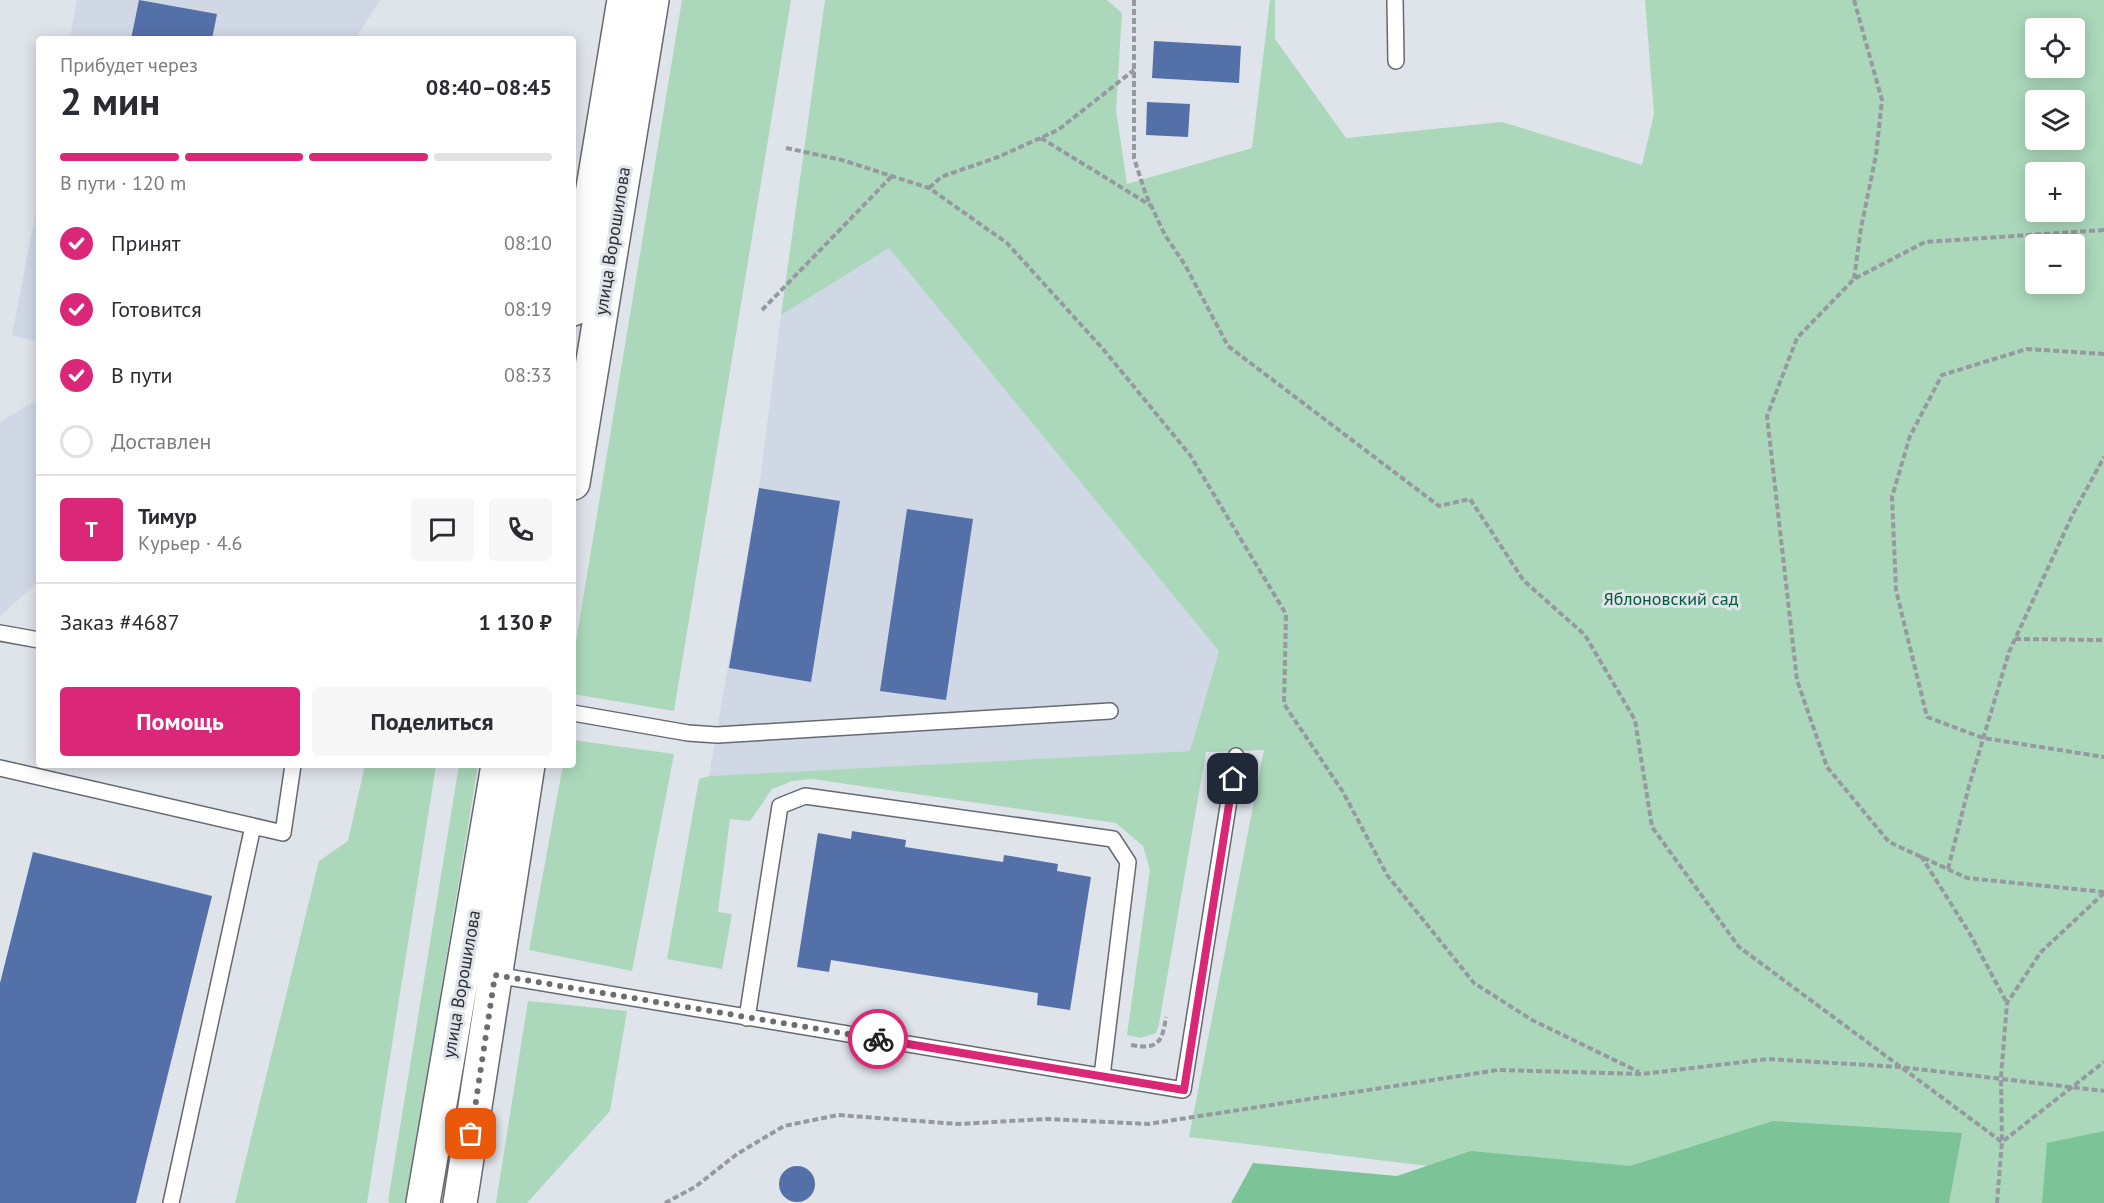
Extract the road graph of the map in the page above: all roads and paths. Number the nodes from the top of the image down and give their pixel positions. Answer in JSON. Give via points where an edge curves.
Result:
{"nodes":[{"id":1,"x":624,"y":0,"type":"edge"},
{"id":2,"x":652,"y":0,"type":"edge"},
{"id":3,"x":1134,"y":0,"type":"edge"},
{"id":4,"x":1395,"y":0,"type":"edge"},
{"id":5,"x":1854,"y":0,"type":"edge"},
{"id":6,"x":1396,"y":61,"type":"dead end"},
{"id":7,"x":1134,"y":69,"type":"junction"},
{"id":8,"x":1041,"y":138,"type":"junction"},
{"id":9,"x":786,"y":148,"type":"dead end"},
{"id":10,"x":892,"y":176,"type":"junction"},
{"id":11,"x":929,"y":188,"type":"junction"},
{"id":12,"x":1151,"y":205,"type":"junction"},
{"id":13,"x":2104,"y":230,"type":"edge"},
{"id":14,"x":1854,"y":279,"type":"junction"},
{"id":15,"x":576,"y":291,"type":"edge"},
{"id":16,"x":762,"y":310,"type":"dead end"},
{"id":17,"x":2104,"y":354,"type":"edge"},
{"id":18,"x":2104,"y":457,"type":"edge"},
{"id":19,"x":576,"y":465,"type":"edge"},
{"id":20,"x":0,"y":633,"type":"edge"},
{"id":21,"x":36,"y":639,"type":"edge"},
{"id":22,"x":2015,"y":639,"type":"junction"},
{"id":23,"x":2104,"y":640,"type":"edge"},
{"id":24,"x":1110,"y":711,"type":"dead end"},
{"id":25,"x":576,"y":714,"type":"edge"},
{"id":26,"x":1983,"y":738,"type":"junction"},
{"id":27,"x":1236,"y":756,"type":"dead end"},
{"id":28,"x":2104,"y":757,"type":"edge"},
{"id":29,"x":0,"y":768,"type":"edge"},
{"id":30,"x":293,"y":768,"type":"edge"},
{"id":31,"x":497,"y":768,"type":"edge"},
{"id":32,"x":528,"y":768,"type":"edge"},
{"id":33,"x":254,"y":826,"type":"junction"},
{"id":34,"x":1921,"y":856,"type":"junction"},
{"id":35,"x":1948,"y":869,"type":"junction"},
{"id":36,"x":2104,"y":893,"type":"edge"},
{"id":37,"x":495,"y":975,"type":"junction"},
{"id":38,"x":2007,"y":1003,"type":"junction"},
{"id":39,"x":747,"y":1018,"type":"junction"},
{"id":40,"x":2104,"y":1062,"type":"edge"},
{"id":41,"x":1900,"y":1066,"type":"junction"},
{"id":42,"x":1642,"y":1074,"type":"junction"},
{"id":43,"x":1102,"y":1076,"type":"junction"},
{"id":44,"x":2001,"y":1077,"type":"junction"},
{"id":45,"x":2072,"y":1087,"type":"junction"},
{"id":46,"x":2104,"y":1091,"type":"edge"},
{"id":47,"x":2002,"y":1142,"type":"junction"},
{"id":48,"x":171,"y":1203,"type":"edge"},
{"id":49,"x":423,"y":1203,"type":"edge"},
{"id":50,"x":460,"y":1203,"type":"edge"},
{"id":51,"x":665,"y":1203,"type":"edge"},
{"id":52,"x":1997,"y":1203,"type":"edge"}],
"edges":[{"from":1,"to":15,"type":"street","name":"улица Ворошилова"},
{"from":2,"to":19,"type":"street","name":"улица Ворошилова"},
{"from":3,"to":7,"type":"path"},
{"from":4,"to":6,"type":"lane"},
{"from":5,"to":14,"type":"path","via":[[1882,100]]},
{"from":7,"to":8,"type":"path","via":[[1058,130]]},
{"from":7,"to":12,"type":"path","via":[[1134,158]]},
{"from":8,"to":11,"type":"path","via":[[941,177]]},
{"from":8,"to":12,"type":"path"},
{"from":9,"to":10,"type":"path"},
{"from":10,"to":11,"type":"path"},
{"from":10,"to":16,"type":"path"},
{"from":11,"to":42,"type":"path","via":[[1007,243],[1103,349],[1190,455],[1286,614],[1284,704],[1343,792],[1394,884],[1474,983],[1532,1020]]},
{"from":12,"to":41,"type":"path","via":[[1228,346],[1439,506],[1470,499],[1524,581],[1585,635],[1635,720],[1652,827],[1739,947]]},
{"from":13,"to":14,"type":"path","via":[[1925,242]]},
{"from":14,"to":34,"type":"path","via":[[1797,338],[1767,416],[1797,680],[1827,768],[1889,842]]},
{"from":17,"to":26,"type":"path","via":[[2027,349],[1942,375],[1910,436],[1892,497],[1896,590],[1927,717]]},
{"from":18,"to":22,"type":"path"},
{"from":20,"to":21,"type":"lane"},
{"from":22,"to":23,"type":"path"},
{"from":22,"to":26,"type":"path"},
{"from":24,"to":25,"type":"lane","via":[[717,735]]},
{"from":26,"to":28,"type":"path"},
{"from":26,"to":35,"type":"path"},
{"from":27,"to":43,"type":"lane","via":[[1184,1090]]},
{"from":29,"to":33,"type":"lane"},
{"from":30,"to":33,"type":"lane","via":[[283,833]]},
{"from":31,"to":49,"type":"street","name":"улица Ворошилова"},
{"from":32,"to":37,"type":"street","name":"улица Ворошилова"},
{"from":33,"to":48,"type":"lane"},
{"from":34,"to":35,"type":"path"},
{"from":34,"to":38,"type":"path"},
{"from":35,"to":36,"type":"path","via":[[1967,878]]},
{"from":36,"to":38,"type":"path","via":[[2041,952]]},
{"from":37,"to":39,"type":"lane"},
{"from":37,"to":50,"type":"street","name":"улица Ворошилова"},
{"from":38,"to":44,"type":"path"},
{"from":39,"to":43,"type":"lane"},
{"from":39,"to":43,"type":"lane","via":[[780,806],[805,796],[1113,839],[1128,862]]},
{"from":40,"to":45,"type":"path"},
{"from":41,"to":42,"type":"path","via":[[1768,1059]]},
{"from":41,"to":44,"type":"path"},
{"from":41,"to":47,"type":"path"},
{"from":42,"to":51,"type":"path","via":[[1498,1070],[1148,1124],[1047,1119],[958,1124],[838,1115],[784,1126]]},
{"from":44,"to":45,"type":"path"},
{"from":44,"to":47,"type":"path"},
{"from":45,"to":46,"type":"path"},
{"from":45,"to":47,"type":"path"},
{"from":47,"to":52,"type":"path"}]}
